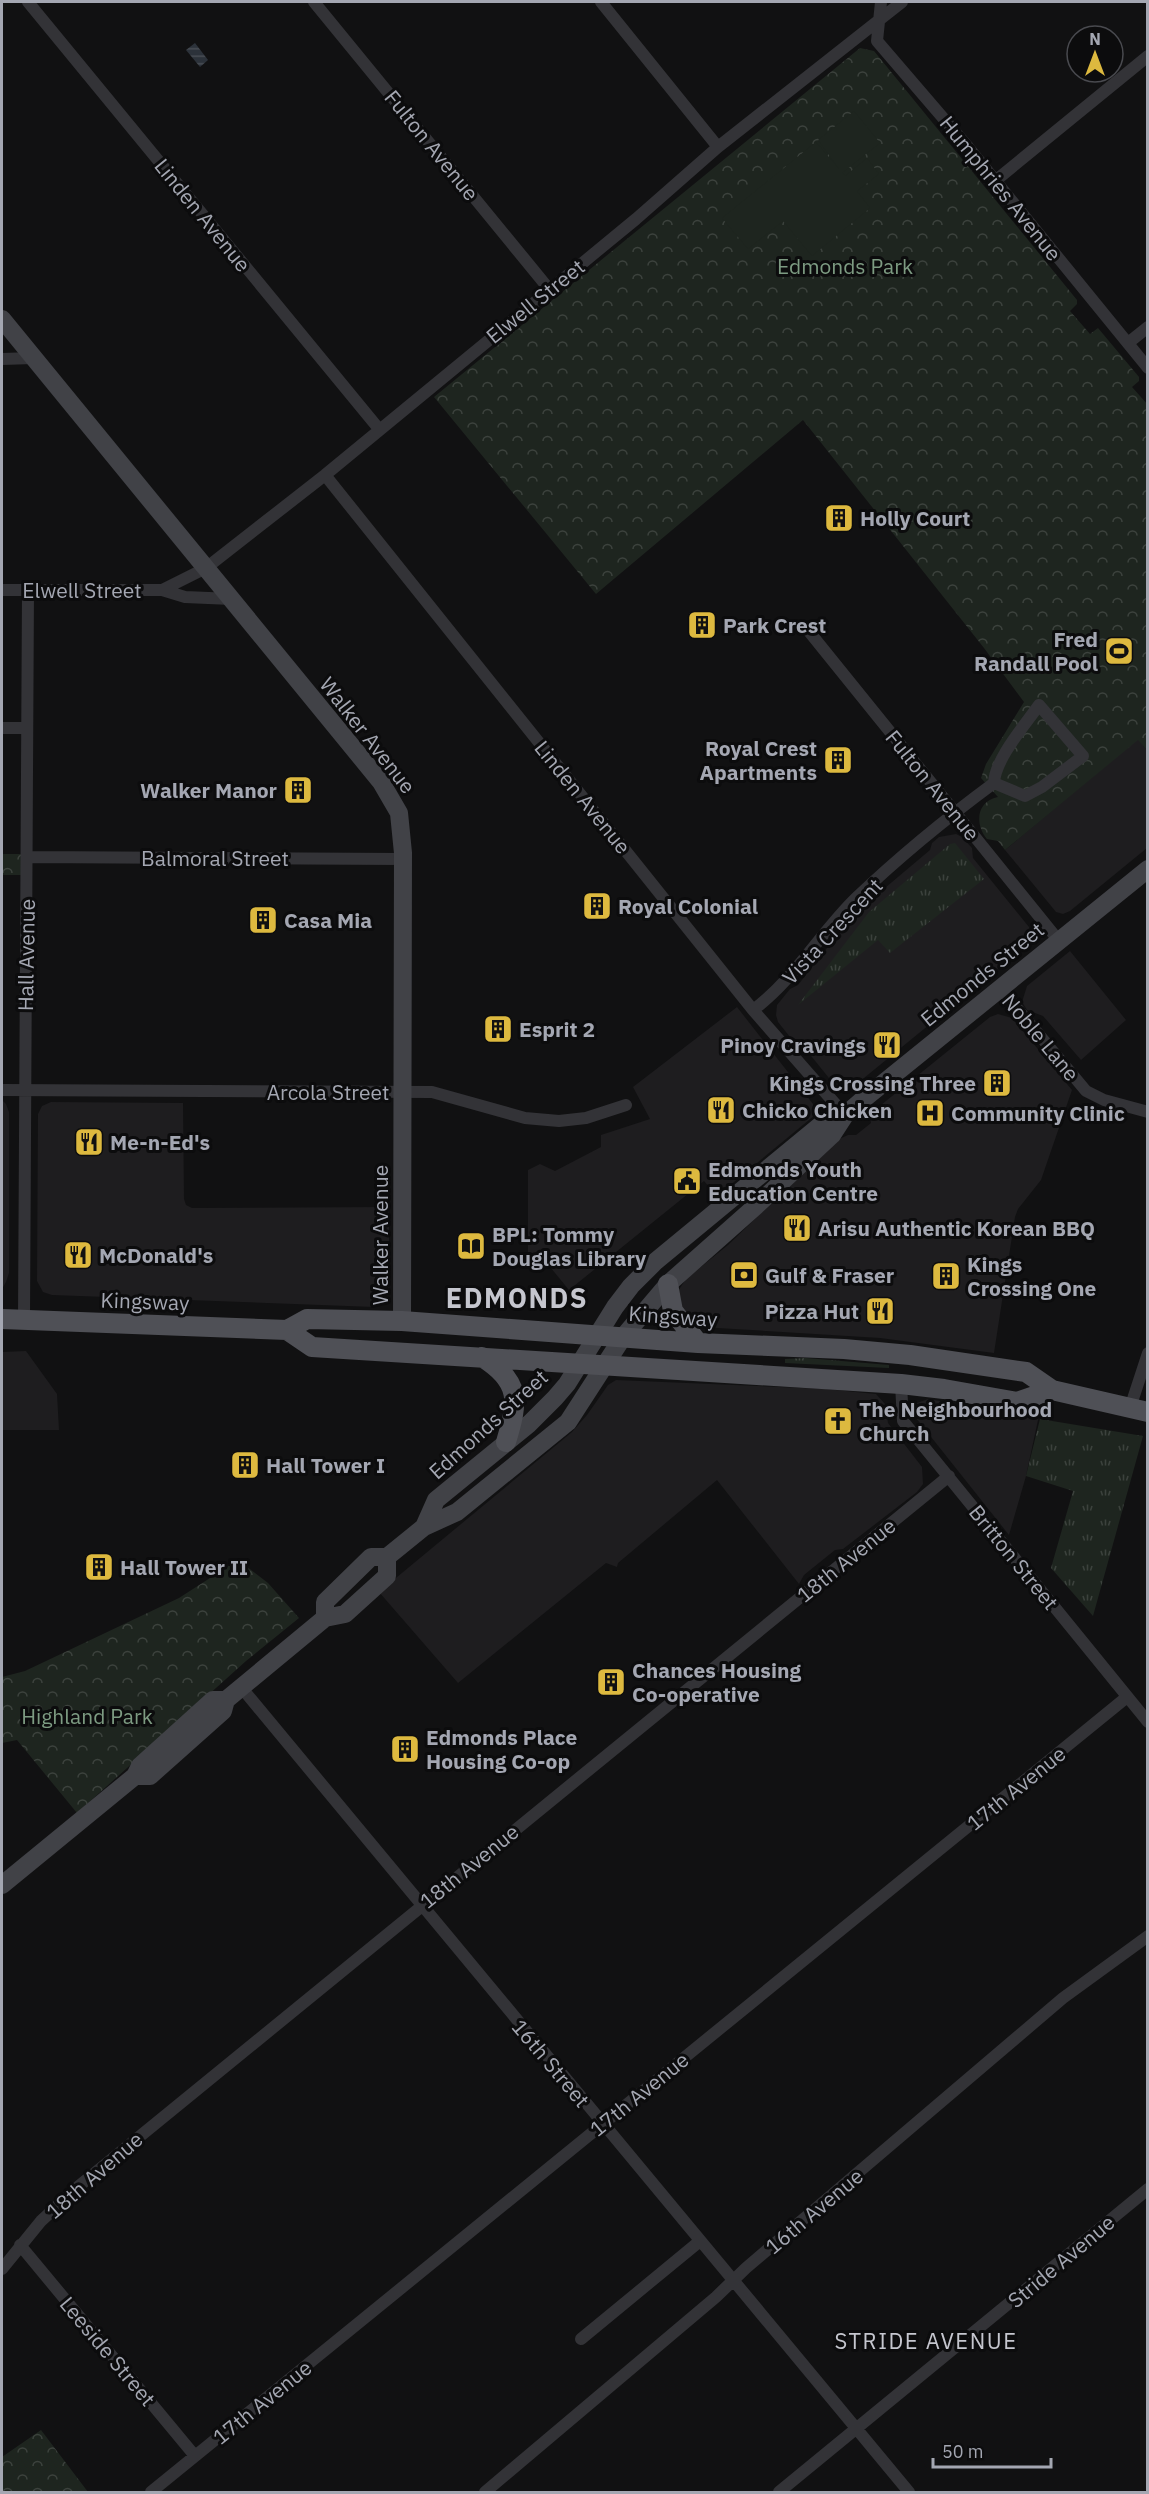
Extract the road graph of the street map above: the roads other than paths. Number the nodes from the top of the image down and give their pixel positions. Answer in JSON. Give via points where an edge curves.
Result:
{"nodes":[{"id":1,"x":28,"y":2,"type":"edge"},
{"id":2,"x":314,"y":2,"type":"edge"},
{"id":3,"x":601,"y":2,"type":"edge"},
{"id":4,"x":881,"y":2,"type":"edge"},
{"id":5,"x":902,"y":2,"type":"edge"},
{"id":6,"x":880,"y":18,"type":"junction"},
{"id":7,"x":1148,"y":56,"type":"edge"},
{"id":8,"x":718,"y":147,"type":"junction"},
{"id":9,"x":995,"y":181,"type":"junction"},
{"id":10,"x":549,"y":289,"type":"junction"},
{"id":11,"x":2,"y":319,"type":"edge"},
{"id":12,"x":1148,"y":327,"type":"edge"},
{"id":13,"x":1128,"y":343,"type":"junction"},
{"id":14,"x":33,"y":358,"type":"junction"},
{"id":15,"x":2,"y":359,"type":"edge"},
{"id":16,"x":1148,"y":368,"type":"edge"},
{"id":17,"x":379,"y":429,"type":"junction"},
{"id":18,"x":325,"y":475,"type":"junction"},
{"id":19,"x":207,"y":568,"type":"junction"},
{"id":20,"x":2,"y":590,"type":"edge"},
{"id":21,"x":28,"y":590,"type":"junction"},
{"id":22,"x":162,"y":590,"type":"junction"},
{"id":23,"x":232,"y":599,"type":"junction"},
{"id":24,"x":807,"y":629,"type":"dead end"},
{"id":25,"x":2,"y":728,"type":"edge"},
{"id":26,"x":27,"y":728,"type":"junction"},
{"id":27,"x":994,"y":783,"type":"junction"},
{"id":28,"x":956,"y":812,"type":"junction"},
{"id":29,"x":27,"y":857,"type":"junction"},
{"id":30,"x":403,"y":859,"type":"junction"},
{"id":31,"x":1148,"y":869,"type":"edge"},
{"id":32,"x":1059,"y":941,"type":"junction"},
{"id":33,"x":1000,"y":988,"type":"junction"},
{"id":34,"x":753,"y":1010,"type":"junction"},
{"id":35,"x":2,"y":1090,"type":"edge"},
{"id":36,"x":24,"y":1090,"type":"junction"},
{"id":37,"x":402,"y":1092,"type":"junction"},
{"id":38,"x":626,"y":1106,"type":"dead end"},
{"id":39,"x":1148,"y":1112,"type":"edge"},
{"id":40,"x":845,"y":1115,"type":"junction"},
{"id":41,"x":668,"y":1284,"type":"junction"},
{"id":42,"x":2,"y":1319,"type":"edge"},
{"id":43,"x":24,"y":1319,"type":"junction"},
{"id":44,"x":402,"y":1321,"type":"junction"},
{"id":45,"x":287,"y":1330,"type":"junction"},
{"id":46,"x":597,"y":1335,"type":"junction"},
{"id":47,"x":623,"y":1337,"type":"junction"},
{"id":48,"x":698,"y":1343,"type":"junction"},
{"id":49,"x":1148,"y":1353,"type":"edge"},
{"id":50,"x":482,"y":1357,"type":"junction"},
{"id":51,"x":580,"y":1364,"type":"junction"},
{"id":52,"x":605,"y":1366,"type":"junction"},
{"id":53,"x":901,"y":1384,"type":"junction"},
{"id":54,"x":1052,"y":1390,"type":"junction"},
{"id":55,"x":1139,"y":1410,"type":"edge"},
{"id":56,"x":506,"y":1442,"type":"junction"},
{"id":57,"x":949,"y":1476,"type":"junction"},
{"id":58,"x":424,"y":1527,"type":"junction"},
{"id":59,"x":241,"y":1687,"type":"junction"},
{"id":60,"x":1127,"y":1697,"type":"junction"},
{"id":61,"x":1148,"y":1722,"type":"edge"},
{"id":62,"x":2,"y":1885,"type":"edge"},
{"id":63,"x":420,"y":1905,"type":"junction"},
{"id":64,"x":1148,"y":1936,"type":"edge"},
{"id":65,"x":602,"y":2124,"type":"junction"},
{"id":66,"x":1148,"y":2189,"type":"edge"},
{"id":67,"x":700,"y":2241,"type":"junction"},
{"id":68,"x":20,"y":2245,"type":"junction"},
{"id":69,"x":2,"y":2269,"type":"edge"},
{"id":70,"x":733,"y":2281,"type":"junction"},
{"id":71,"x":581,"y":2340,"type":"dead end"},
{"id":72,"x":856,"y":2429,"type":"junction"},
{"id":73,"x":195,"y":2456,"type":"junction"},
{"id":74,"x":151,"y":2493,"type":"edge"},
{"id":75,"x":485,"y":2493,"type":"edge"},
{"id":76,"x":779,"y":2493,"type":"edge"},
{"id":77,"x":909,"y":2493,"type":"edge"}],
"edges":[{"from":1,"to":17,"type":"street","name":"Linden Avenue"},
{"from":2,"to":10,"type":"street","name":"Fulton Avenue"},
{"from":3,"to":8,"type":"street"},
{"from":4,"to":6,"type":"street","name":"Humphries Avenue"},
{"from":5,"to":6,"type":"street","name":"Elwell Street"},
{"from":6,"to":8,"type":"street","name":"Elwell Street"},
{"from":6,"to":9,"type":"street","name":"Humphries Avenue","via":[[877,41]]},
{"from":7,"to":9,"type":"street"},
{"from":8,"to":10,"type":"street","name":"Elwell Street"},
{"from":9,"to":13,"type":"street","name":"Humphries Avenue"},
{"from":10,"to":17,"type":"street","name":"Elwell Street"},
{"from":11,"to":14,"type":"street","name":"Walker Avenue"},
{"from":12,"to":13,"type":"street"},
{"from":13,"to":16,"type":"street","name":"Humphries Avenue"},
{"from":14,"to":15,"type":"street"},
{"from":14,"to":19,"type":"street","name":"Walker Avenue"},
{"from":17,"to":18,"type":"street","name":"Elwell Street"},
{"from":18,"to":19,"type":"street","name":"Elwell Street"},
{"from":18,"to":34,"type":"street","name":"Linden Avenue"},
{"from":19,"to":22,"type":"street","name":"Elwell Street"},
{"from":19,"to":23,"type":"street","name":"Walker Avenue"},
{"from":20,"to":21,"type":"street","name":"Elwell Street"},
{"from":21,"to":22,"type":"street","name":"Elwell Street"},
{"from":21,"to":26,"type":"street","name":"Hall Avenue"},
{"from":22,"to":23,"type":"street","name":"Elwell Street","via":[[185,597]]},
{"from":23,"to":30,"type":"street","name":"Walker Avenue","via":[[389,793],[401,820]]},
{"from":24,"to":28,"type":"street","name":"Fulton Avenue"},
{"from":25,"to":26,"type":"street"},
{"from":26,"to":29,"type":"street","name":"Hall Avenue"},
{"from":27,"to":27,"type":"street","via":[[1025,796],[1083,756],[1039,705],[1010,745],[994,774]]},
{"from":27,"to":28,"type":"street","name":"Vista Crescent"},
{"from":28,"to":32,"type":"street","name":"Fulton Avenue"},
{"from":28,"to":34,"type":"street","name":"Vista Crescent","via":[[855,899],[772,994]]},
{"from":29,"to":30,"type":"street","name":"Balmoral Street"},
{"from":29,"to":36,"type":"street","name":"Hall Avenue"},
{"from":30,"to":37,"type":"street","name":"Walker Avenue"},
{"from":31,"to":32,"type":"street","name":"Edmonds Street"},
{"from":32,"to":33,"type":"street","name":"Edmonds Street"},
{"from":33,"to":39,"type":"street","name":"Noble Lane","via":[[1086,1091]]},
{"from":33,"to":40,"type":"street","name":"Edmonds Street"},
{"from":34,"to":40,"type":"street","name":"Linden Avenue"},
{"from":35,"to":36,"type":"street","name":"Arcola Street"},
{"from":36,"to":37,"type":"street","name":"Arcola Street"},
{"from":36,"to":43,"type":"street","name":"Hall Avenue"},
{"from":37,"to":38,"type":"street","name":"Arcola Street","via":[[432,1092],[525,1118],[559,1121]]},
{"from":37,"to":44,"type":"street","name":"Walker Avenue"},
{"from":40,"to":41,"type":"street","name":"Edmonds Street","via":[[832,1135]]},
{"from":40,"to":46,"type":"street","name":"Edmonds Street","via":[[822,1124],[656,1261],[631,1286]]},
{"from":41,"to":47,"type":"street","name":"Edmonds Street"},
{"from":41,"to":48,"type":"main road","via":[[673,1311]]},
{"from":42,"to":43,"type":"main road","name":"Kingsway"},
{"from":43,"to":45,"type":"main road","name":"Kingsway"},
{"from":44,"to":45,"type":"main road","name":"Kingsway","via":[[307,1319]]},
{"from":44,"to":46,"type":"main road","name":"Kingsway"},
{"from":45,"to":50,"type":"main road","via":[[312,1347]]},
{"from":46,"to":47,"type":"main road","name":"Kingsway"},
{"from":46,"to":51,"type":"street","name":"Edmonds Street"},
{"from":47,"to":48,"type":"main road","name":"Kingsway"},
{"from":47,"to":52,"type":"street","name":"Edmonds Street"},
{"from":48,"to":54,"type":"main road","name":"Kingsway","via":[[910,1354],[1026,1372]]},
{"from":49,"to":55,"type":"street"},
{"from":50,"to":51,"type":"main road"},
{"from":50,"to":56,"type":"main road","via":[[499,1368],[515,1398]]},
{"from":51,"to":52,"type":"main road"},
{"from":51,"to":56,"type":"street","name":"Edmonds Street","via":[[555,1398]]},
{"from":52,"to":53,"type":"main road"},
{"from":52,"to":58,"type":"street","name":"Edmonds Street","via":[[568,1422],[457,1512]]},
{"from":53,"to":54,"type":"main road","via":[[1017,1401]]},
{"from":53,"to":57,"type":"street","name":"Britton Street","via":[[903,1421]]},
{"from":54,"to":55,"type":"main road","name":"Kingsway"},
{"from":56,"to":58,"type":"street","name":"Edmonds Street","via":[[436,1500]]},
{"from":57,"to":60,"type":"street","name":"Britton Street"},
{"from":57,"to":63,"type":"street","name":"18th Avenue"},
{"from":58,"to":59,"type":"street","name":"Edmonds Street","via":[[387,1557],[387,1576],[345,1614],[325,1618]]},
{"from":59,"to":62,"type":"street","name":"Edmonds Street","via":[[226,1700],[213,1700],[140,1766],[135,1776]]},
{"from":59,"to":63,"type":"street","name":"16th Street"},
{"from":60,"to":61,"type":"street","name":"Britton Street"},
{"from":60,"to":65,"type":"street","name":"17th Avenue"},
{"from":63,"to":65,"type":"street","name":"16th Street"},
{"from":63,"to":68,"type":"street","name":"18th Avenue","via":[[79,2186]]},
{"from":64,"to":70,"type":"street","name":"16th Avenue","via":[[1063,1998]]},
{"from":65,"to":67,"type":"street","name":"16th Street"},
{"from":65,"to":73,"type":"street","name":"17th Avenue"},
{"from":66,"to":72,"type":"street","name":"Stride Avenue"},
{"from":67,"to":70,"type":"street","name":"16th Street"},
{"from":67,"to":71,"type":"street"},
{"from":68,"to":69,"type":"street","name":"18th Avenue"},
{"from":68,"to":73,"type":"street","name":"Leeside Street"},
{"from":70,"to":72,"type":"street","name":"16th Street"},
{"from":70,"to":75,"type":"street","name":"16th Avenue"},
{"from":72,"to":76,"type":"street","name":"Stride Avenue"},
{"from":72,"to":77,"type":"street","name":"16th Street"},
{"from":73,"to":74,"type":"street","name":"17th Avenue"}]}
